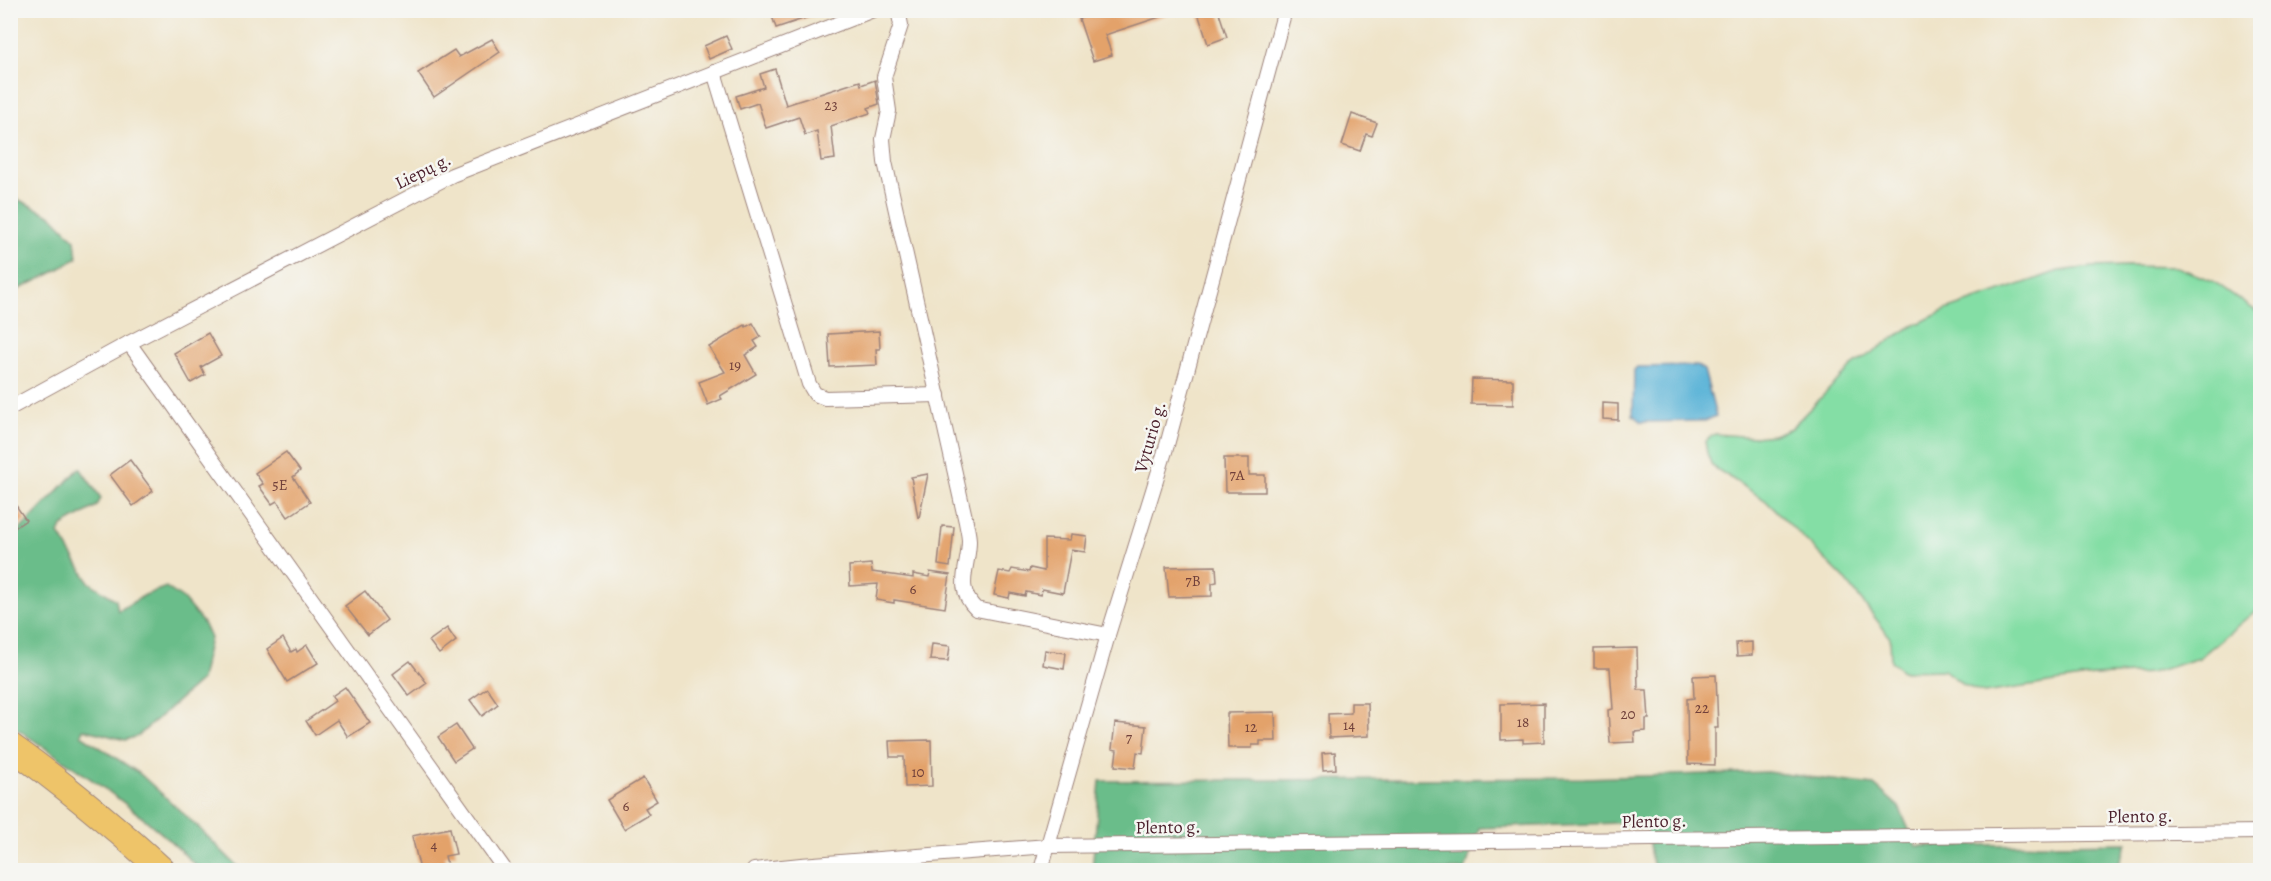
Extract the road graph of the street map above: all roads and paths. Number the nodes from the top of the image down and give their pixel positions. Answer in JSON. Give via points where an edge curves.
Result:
{"nodes":[{"id":1,"x":873,"y":10,"type":"edge"},
{"id":2,"x":898,"y":10,"type":"edge"},
{"id":3,"x":1285,"y":10,"type":"edge"},
{"id":4,"x":714,"y":72,"type":"junction"},
{"id":5,"x":129,"y":343,"type":"junction"},
{"id":6,"x":938,"y":395,"type":"junction"},
{"id":7,"x":10,"y":408,"type":"edge"},
{"id":8,"x":1108,"y":635,"type":"junction"},
{"id":9,"x":10,"y":746,"type":"edge"},
{"id":10,"x":2260,"y":832,"type":"edge"},
{"id":11,"x":1048,"y":846,"type":"junction"},
{"id":12,"x":162,"y":870,"type":"edge"},
{"id":13,"x":505,"y":870,"type":"edge"},
{"id":14,"x":754,"y":870,"type":"edge"},
{"id":15,"x":1041,"y":870,"type":"edge"}],
"edges":[{"from":1,"to":4,"type":"street","name":"Liepų g."},
{"from":2,"to":6,"type":"street","via":[[901,25],[884,77],[889,111],[883,140],[885,162]]},
{"from":3,"to":8,"type":"street","name":"Vyturio g.","via":[[1167,445]]},
{"from":4,"to":5,"type":"street","name":"Liepų g.","via":[[452,175]]},
{"from":4,"to":6,"type":"street","via":[[815,394],[825,398]]},
{"from":5,"to":7,"type":"street","name":"Liepų g."},
{"from":5,"to":13,"type":"street"},
{"from":6,"to":8,"type":"street","via":[[969,540],[963,589],[968,601],[976,609]]},
{"from":8,"to":11,"type":"street","name":"Vyturio g."},
{"from":9,"to":12,"type":"highway","via":[[107,820]]},
{"from":10,"to":11,"type":"street","name":"Plento g."},
{"from":11,"to":14,"type":"street","name":"Plento g."},
{"from":11,"to":15,"type":"street","name":"Vyturio g."}]}
